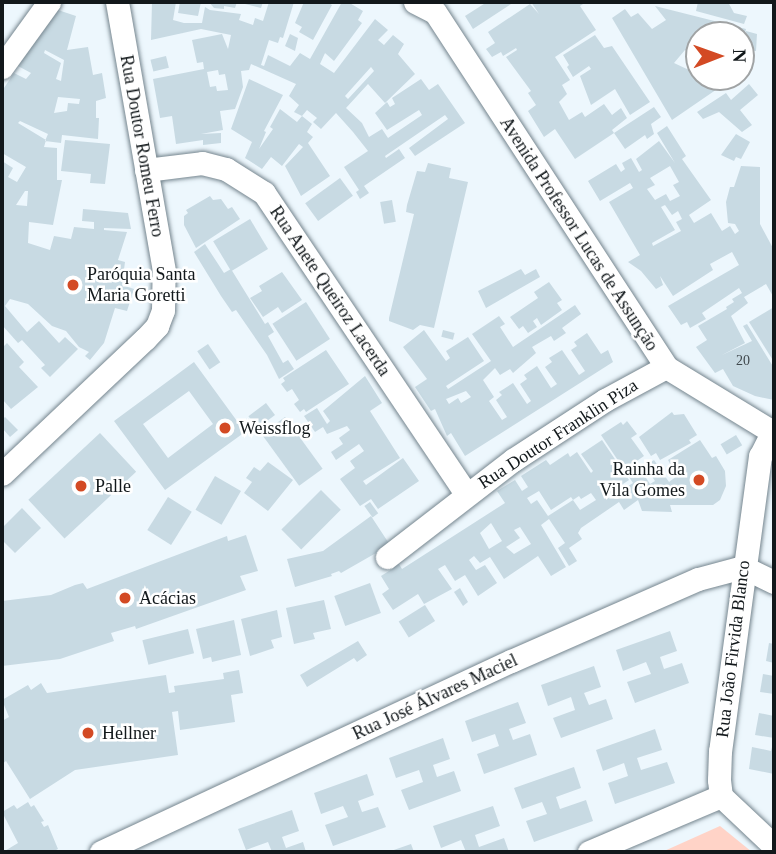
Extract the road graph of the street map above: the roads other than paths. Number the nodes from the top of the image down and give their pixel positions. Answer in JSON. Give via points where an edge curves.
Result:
{"nodes":[{"id":1,"x":49,"y":2,"type":"edge"},
{"id":2,"x":117,"y":2,"type":"edge"},
{"id":3,"x":426,"y":5,"type":"edge"},
{"id":4,"x":2,"y":67,"type":"edge"},
{"id":5,"x":146,"y":170,"type":"junction"},
{"id":6,"x":666,"y":368,"type":"junction"},
{"id":7,"x":773,"y":431,"type":"edge"},
{"id":8,"x":2,"y":474,"type":"edge"},
{"id":9,"x":466,"y":494,"type":"junction"},
{"id":10,"x":387,"y":557,"type":"dead end"},
{"id":11,"x":743,"y":567,"type":"junction"},
{"id":12,"x":774,"y":582,"type":"edge"},
{"id":13,"x":721,"y":796,"type":"junction"},
{"id":14,"x":774,"y":846,"type":"edge"},
{"id":15,"x":101,"y":852,"type":"edge"},
{"id":16,"x":589,"y":852,"type":"edge"}],
"edges":[{"from":1,"to":4,"type":"street"},
{"from":2,"to":5,"type":"street","name":"Rua Doutor Romeu Ferro"},
{"from":3,"to":6,"type":"street","name":"Avenida Professor Lucas de Assunção"},
{"from":5,"to":8,"type":"street","name":"Rua Doutor Romeu Ferro","via":[[164,271],[163,310],[157,326]]},
{"from":5,"to":9,"type":"street","name":"Rua Anete Queiroz Lacerda","via":[[202,163],[226,169],[264,194]]},
{"from":6,"to":7,"type":"street","name":"Avenida Professor Lucas de Assunção"},
{"from":6,"to":9,"type":"street","name":"Rua Doutor Franklin Piza","via":[[605,400]]},
{"from":7,"to":11,"type":"street","name":"Rua João Firvida Blanco","via":[[760,457]]},
{"from":9,"to":10,"type":"street","name":"Rua Doutor Franklin Piza"},
{"from":11,"to":12,"type":"street"},
{"from":11,"to":13,"type":"street","name":"Rua João Firvida Blanco","via":[[720,751]]},
{"from":11,"to":15,"type":"street","name":"Rua José Álvares Maciel","via":[[698,579],[511,661]]},
{"from":13,"to":14,"type":"street"},
{"from":13,"to":16,"type":"street"}]}
